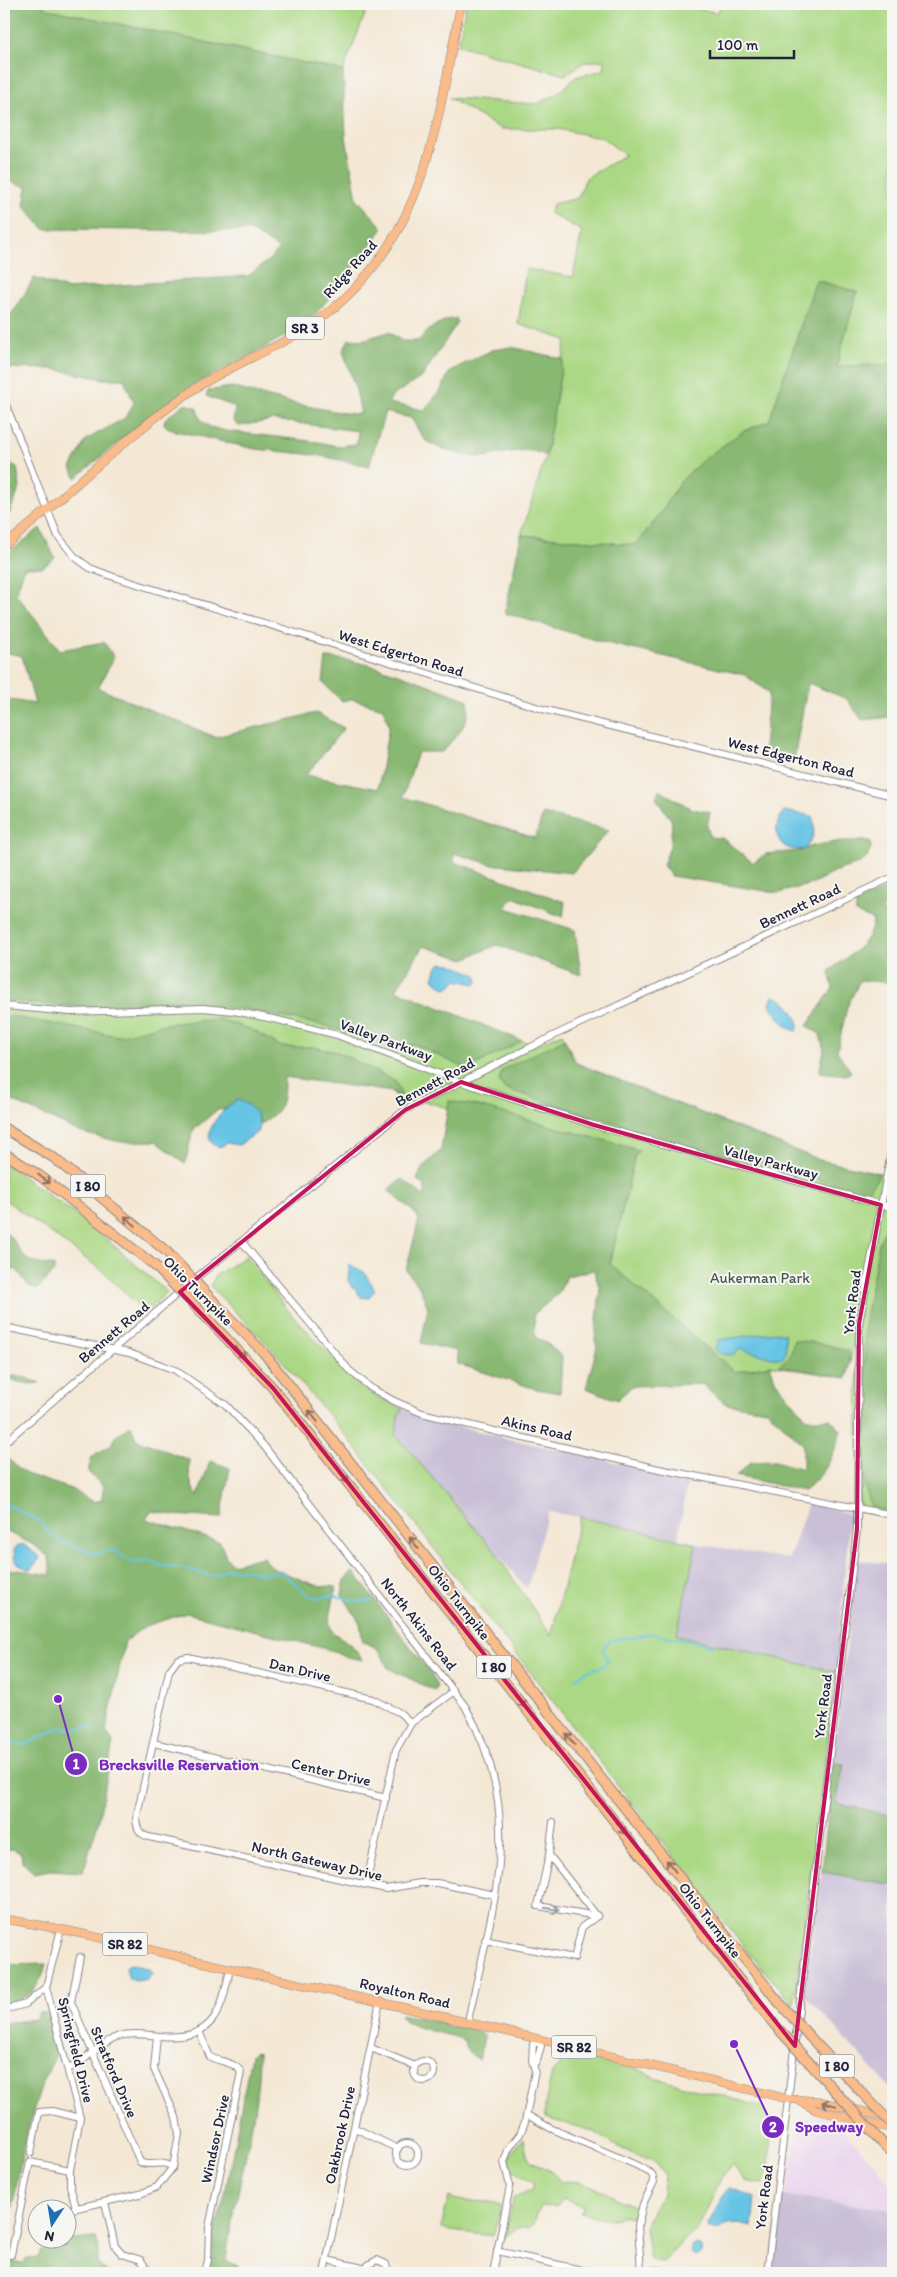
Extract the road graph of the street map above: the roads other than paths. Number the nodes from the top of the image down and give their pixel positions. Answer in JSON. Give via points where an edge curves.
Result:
{"nodes":[{"id":1,"x":461,"y":4,"type":"edge"},
{"id":2,"x":4,"y":400,"type":"edge"},
{"id":3,"x":47,"y":512,"type":"junction"},
{"id":4,"x":4,"y":546,"type":"edge"},
{"id":5,"x":893,"y":796,"type":"edge"},
{"id":6,"x":893,"y":877,"type":"edge"},
{"id":7,"x":4,"y":1006,"type":"edge"},
{"id":8,"x":461,"y":1082,"type":"junction"},
{"id":9,"x":4,"y":1128,"type":"edge"},
{"id":10,"x":893,"y":1142,"type":"edge"},
{"id":11,"x":4,"y":1153,"type":"edge"},
{"id":12,"x":881,"y":1205,"type":"junction"},
{"id":13,"x":893,"y":1208,"type":"edge"},
{"id":14,"x":242,"y":1242,"type":"junction"},
{"id":15,"x":4,"y":1327,"type":"edge"},
{"id":16,"x":112,"y":1350,"type":"junction"},
{"id":17,"x":4,"y":1443,"type":"edge"},
{"id":18,"x":859,"y":1509,"type":"junction"},
{"id":19,"x":893,"y":1515,"type":"edge"},
{"id":20,"x":454,"y":1691,"type":"junction"},
{"id":21,"x":411,"y":1723,"type":"junction"},
{"id":22,"x":154,"y":1744,"type":"junction"},
{"id":23,"x":386,"y":1798,"type":"junction"},
{"id":24,"x":553,"y":1822,"type":"dead end"},
{"id":25,"x":549,"y":1855,"type":"junction"},
{"id":26,"x":366,"y":1885,"type":"junction"},
{"id":27,"x":495,"y":1895,"type":"junction"},
{"id":28,"x":597,"y":1916,"type":"junction"},
{"id":29,"x":4,"y":1919,"type":"edge"},
{"id":30,"x":61,"y":1929,"type":"junction"},
{"id":31,"x":485,"y":1940,"type":"junction"},
{"id":32,"x":80,"y":1957,"type":"dead end"},
{"id":33,"x":230,"y":1969,"type":"junction"},
{"id":34,"x":46,"y":1986,"type":"junction"},
{"id":35,"x":380,"y":2001,"type":"junction"},
{"id":36,"x":4,"y":2010,"type":"edge"},
{"id":37,"x":468,"y":2022,"type":"junction"},
{"id":38,"x":199,"y":2031,"type":"junction"},
{"id":39,"x":157,"y":2036,"type":"junction"},
{"id":40,"x":538,"y":2040,"type":"junction"},
{"id":41,"x":371,"y":2048,"type":"junction"},
{"id":42,"x":92,"y":2054,"type":"junction"},
{"id":43,"x":415,"y":2066,"type":"dead end"},
{"id":44,"x":68,"y":2069,"type":"junction"},
{"id":45,"x":788,"y":2099,"type":"junction"},
{"id":46,"x":798,"y":2100,"type":"junction"},
{"id":47,"x":526,"y":2116,"type":"junction"},
{"id":48,"x":80,"y":2118,"type":"junction"},
{"id":49,"x":893,"y":2119,"type":"edge"},
{"id":50,"x":893,"y":2127,"type":"edge"},
{"id":51,"x":355,"y":2128,"type":"junction"},
{"id":52,"x":398,"y":2149,"type":"dead end"},
{"id":53,"x":31,"y":2153,"type":"dead end"},
{"id":54,"x":893,"y":2153,"type":"edge"},
{"id":55,"x":173,"y":2167,"type":"junction"},
{"id":56,"x":70,"y":2170,"type":"junction"},
{"id":57,"x":74,"y":2200,"type":"edge"},
{"id":58,"x":105,"y":2202,"type":"junction"},
{"id":59,"x":78,"y":2207,"type":"edge"},
{"id":60,"x":497,"y":2251,"type":"junction"},
{"id":61,"x":11,"y":2255,"type":"dead end"},
{"id":62,"x":326,"y":2260,"type":"junction"},
{"id":63,"x":367,"y":2271,"type":"edge"},
{"id":64,"x":148,"y":2273,"type":"edge"},
{"id":65,"x":205,"y":2273,"type":"edge"},
{"id":66,"x":324,"y":2273,"type":"edge"},
{"id":67,"x":388,"y":2273,"type":"edge"},
{"id":68,"x":492,"y":2273,"type":"edge"},
{"id":69,"x":595,"y":2273,"type":"edge"},
{"id":70,"x":640,"y":2273,"type":"edge"},
{"id":71,"x":681,"y":2273,"type":"edge"},
{"id":72,"x":767,"y":2273,"type":"edge"}],
"edges":[{"from":1,"to":3,"type":"main road","name":"Ridge Road","number":"SR 3","via":[[429,156],[412,205],[383,256],[323,317],[187,394],[114,450]]},
{"from":2,"to":3,"type":"street","name":"West Edgerton Road"},
{"from":3,"to":4,"type":"main road","name":"Ridge Road","number":"SR 3"},
{"from":3,"to":5,"type":"street","name":"West Edgerton Road","via":[[58,536],[75,557],[90,568],[111,576],[546,710]]},
{"from":6,"to":8,"type":"street","name":"Bennett Road"},
{"from":7,"to":8,"type":"street","name":"Valley Parkway","via":[[64,1012],[161,1008],[234,1011],[337,1035]]},
{"from":8,"to":12,"type":"street","name":"Valley Parkway","via":[[594,1125]]},
{"from":8,"to":14,"type":"street","name":"Bennett Road","via":[[405,1110]]},
{"from":50,"to":9,"type":"highway","name":"Ohio Turnpike","number":"I 80","one_way":true,"bridge":true,"via":[[777,2000],[263,1352],[167,1252],[54,1158]]},
{"from":10,"to":12,"type":"street","name":"York Road"},
{"from":11,"to":54,"type":"highway","name":"Ohio Turnpike","number":"I 80","one_way":true,"bridge":true,"via":[[40,1176],[154,1266],[273,1388],[774,2024]]},
{"from":12,"to":13,"type":"street","name":"Valley Parkway"},
{"from":12,"to":18,"type":"street","name":"York Road","via":[[859,1324]]},
{"from":14,"to":16,"type":"street","name":"Bennett Road"},
{"from":14,"to":18,"type":"street","name":"Akins Road","via":[[349,1370],[394,1402],[506,1434]]},
{"from":15,"to":16,"type":"street"},
{"from":16,"to":17,"type":"street","name":"Bennett Road"},
{"from":16,"to":20,"type":"street","name":"North Akins Road","via":[[175,1370],[208,1391],[244,1423]]},
{"from":18,"to":19,"type":"street","name":"Akins Road"},
{"from":18,"to":45,"type":"street","name":"York Road"},
{"from":20,"to":21,"type":"street"},
{"from":20,"to":27,"type":"street","name":"North Akins Road","via":[[485,1747],[500,1806],[500,1862]]},
{"from":21,"to":22,"type":"street","name":"Dan Drive","via":[[400,1713],[374,1700],[188,1658],[178,1659],[170,1671]]},
{"from":21,"to":23,"type":"street","via":[[396,1750]]},
{"from":22,"to":23,"type":"street","name":"Center Drive"},
{"from":22,"to":26,"type":"street","name":"North Gateway Drive","via":[[136,1819],[137,1829],[142,1835]]},
{"from":23,"to":26,"type":"street"},
{"from":24,"to":25,"type":"street"},
{"from":25,"to":28,"type":"street"},
{"from":25,"to":28,"type":"street","one_way":true,"via":[[538,1906]]},
{"from":26,"to":27,"type":"street","name":"North Gateway Drive","via":[[386,1890],[437,1883]]},
{"from":27,"to":31,"type":"street","name":"North Akins Road"},
{"from":28,"to":31,"type":"street","via":[[582,1927],[574,1958]]},
{"from":29,"to":30,"type":"main road","name":"Royalton Road","number":"SR 82"},
{"from":30,"to":33,"type":"main road","name":"Royalton Road","number":"SR 82"},
{"from":30,"to":34,"type":"street","name":"Springfield Drive"},
{"from":31,"to":37,"type":"street","name":"North Akins Road"},
{"from":32,"to":42,"type":"street","name":"Stratford Drive","via":[[71,2002]]},
{"from":33,"to":35,"type":"main road","name":"Royalton Road","number":"SR 82"},
{"from":33,"to":38,"type":"street","via":[[221,2008],[212,2022]]},
{"from":34,"to":36,"type":"street","via":[[26,2004]]},
{"from":34,"to":44,"type":"street","name":"Springfield Drive"},
{"from":35,"to":37,"type":"main road","name":"Royalton Road","number":"SR 82"},
{"from":35,"to":41,"type":"street","name":"Oakbrook Drive"},
{"from":37,"to":40,"type":"main road","name":"Royalton Road","number":"SR 82"},
{"from":38,"to":39,"type":"street","via":[[179,2037]]},
{"from":38,"to":65,"type":"street","name":"Windsor Drive","via":[[210,2057],[233,2064],[240,2072],[210,2227]]},
{"from":39,"to":42,"type":"street","via":[[119,2036],[105,2042]]},
{"from":39,"to":55,"type":"street","via":[[154,2069],[176,2117],[180,2134]]},
{"from":40,"to":45,"type":"main road","name":"Royalton Road","number":"SR 82"},
{"from":40,"to":47,"type":"street","via":[[541,2046],[538,2061],[534,2063]]},
{"from":41,"to":43,"type":"street"},
{"from":41,"to":51,"type":"street","name":"Oakbrook Drive"},
{"from":42,"to":44,"type":"street"},
{"from":42,"to":55,"type":"street","name":"Stratford Drive","via":[[140,2162],[146,2165],[164,2162]]},
{"from":44,"to":48,"type":"street","name":"Springfield Drive"},
{"from":45,"to":46,"type":"main road","name":"Royalton Road","number":"SR 82"},
{"from":45,"to":72,"type":"street","name":"York Road"},
{"from":49,"to":46,"type":"main road","name":"Royalton Road","number":"SR 82","one_way":true,"via":[[818,2101]]},
{"from":46,"to":50,"type":"main road","name":"Royalton Road","number":"SR 82","via":[[816,2110]]},
{"from":47,"to":60,"type":"street","via":[[522,2131],[508,2150],[504,2162],[510,2186]]},
{"from":47,"to":70,"type":"street","via":[[652,2174],[654,2182],[643,2204],[638,2225]]},
{"from":48,"to":53,"type":"street","via":[[52,2111],[39,2112]]},
{"from":48,"to":56,"type":"street","name":"Springfield Drive"},
{"from":51,"to":52,"type":"street"},
{"from":51,"to":62,"type":"street","name":"Oakbrook Drive"},
{"from":55,"to":58,"type":"street","via":[[157,2187]]},
{"from":56,"to":57,"type":"street","name":"Springfield Drive"},
{"from":56,"to":61,"type":"street","via":[[30,2162]]},
{"from":58,"to":59,"type":"street"},
{"from":58,"to":64,"type":"street","via":[[115,2246],[122,2254],[142,2260]]},
{"from":60,"to":68,"type":"street"},
{"from":60,"to":69,"type":"street"},
{"from":62,"to":63,"type":"street"},
{"from":62,"to":66,"type":"street","name":"Oakbrook Drive"},
{"from":63,"to":67,"type":"street","via":[[371,2263],[380,2261],[386,2264]]},
{"from":70,"to":71,"type":"street","via":[[656,2270]]}]}
